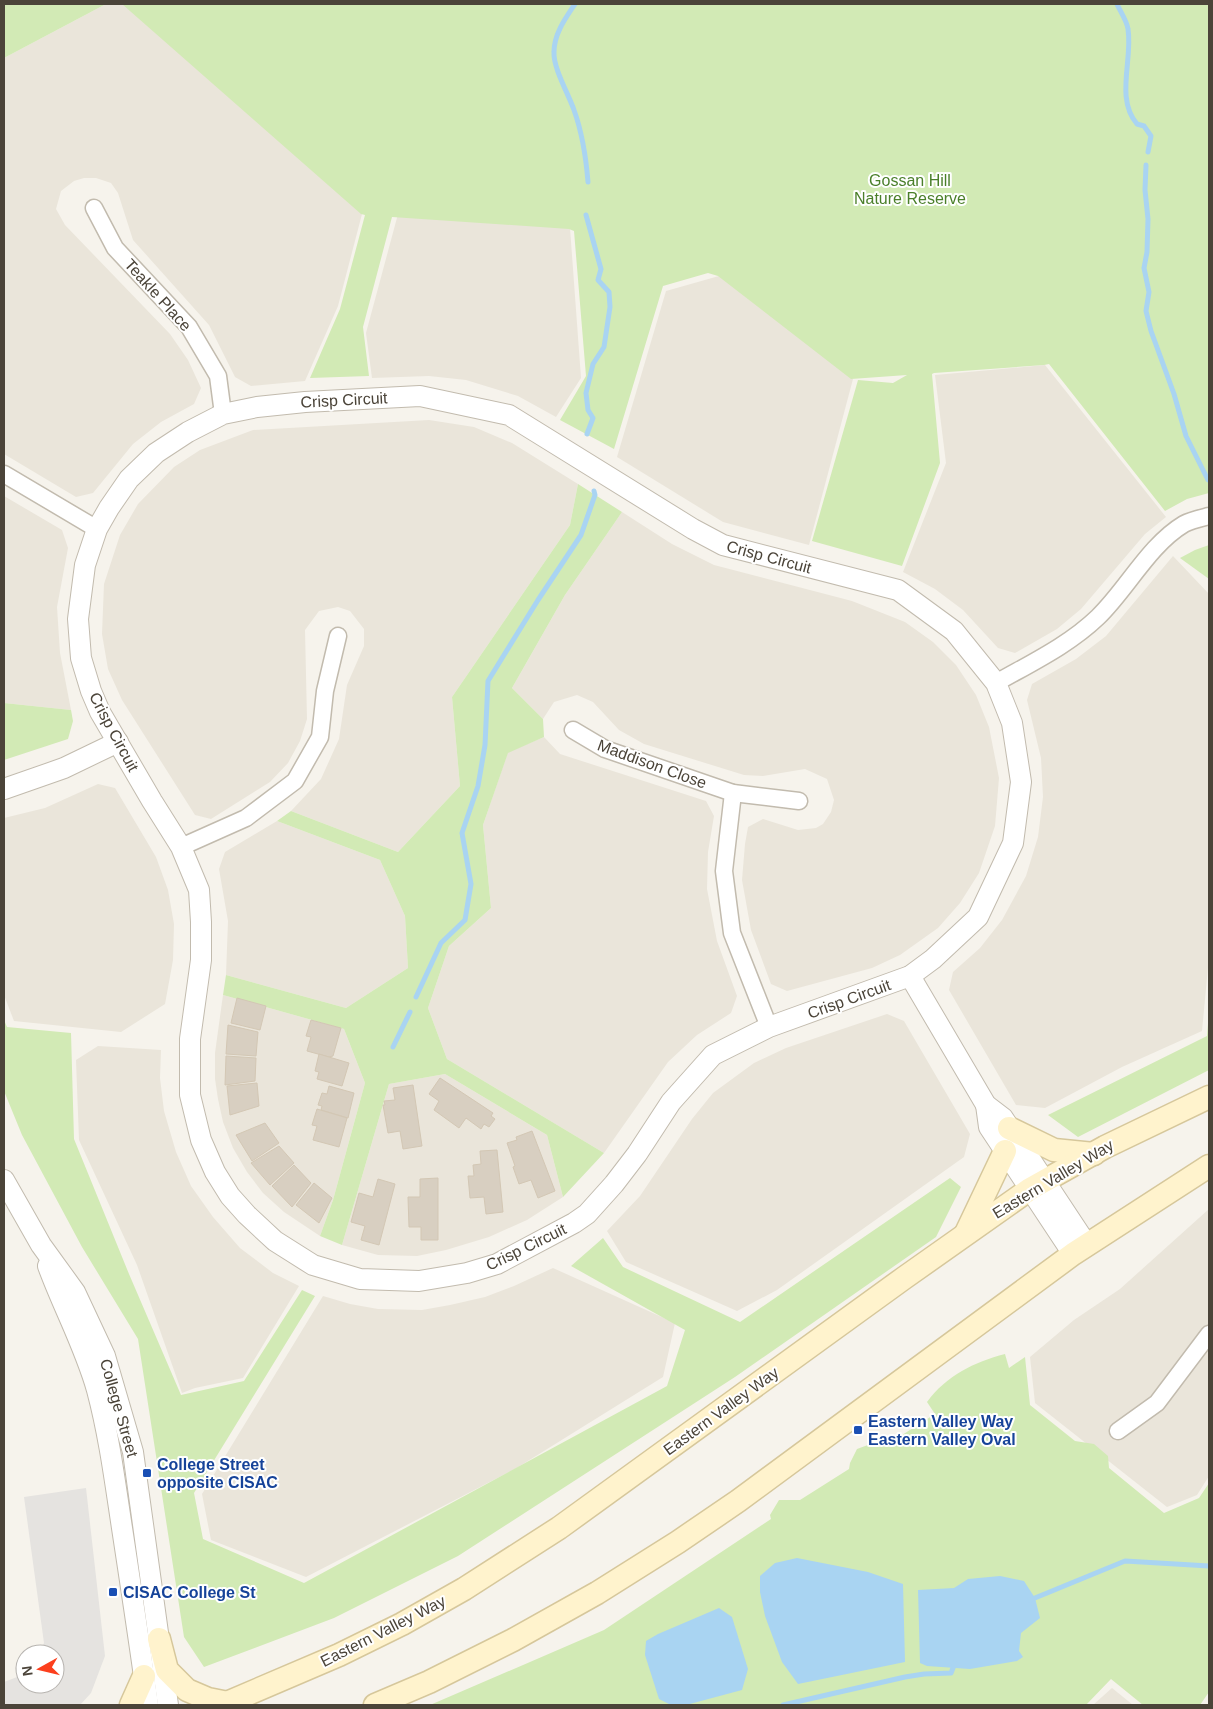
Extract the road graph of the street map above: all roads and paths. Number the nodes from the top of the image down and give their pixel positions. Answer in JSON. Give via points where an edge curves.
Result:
{"nodes":[{"id":1,"x":94,"y":208,"type":"dead end"},
{"id":2,"x":224,"y":414,"type":"junction"},
{"id":3,"x":4,"y":474,"type":"edge"},
{"id":4,"x":1209,"y":516,"type":"edge"},
{"id":5,"x":97,"y":529,"type":"junction"},
{"id":6,"x":338,"y":636,"type":"dead end"},
{"id":7,"x":996,"y":683,"type":"junction"},
{"id":8,"x":573,"y":730,"type":"dead end"},
{"id":9,"x":118,"y":742,"type":"junction"},
{"id":10,"x":4,"y":789,"type":"edge"},
{"id":11,"x":733,"y":793,"type":"junction"},
{"id":12,"x":800,"y":800,"type":"dead end"},
{"id":13,"x":181,"y":848,"type":"junction"},
{"id":14,"x":910,"y":976,"type":"junction"},
{"id":15,"x":769,"y":1027,"type":"junction"},
{"id":16,"x":1209,"y":1097,"type":"edge"},
{"id":17,"x":986,"y":1105,"type":"junction"},
{"id":18,"x":1009,"y":1128,"type":"junction"},
{"id":19,"x":1005,"y":1150,"type":"junction"},
{"id":20,"x":1094,"y":1154,"type":"junction"},
{"id":21,"x":1209,"y":1166,"type":"edge"},
{"id":22,"x":4,"y":1180,"type":"edge"},
{"id":23,"x":1038,"y":1185,"type":"junction"},
{"id":24,"x":966,"y":1234,"type":"junction"},
{"id":25,"x":41,"y":1245,"type":"junction"},
{"id":26,"x":1080,"y":1249,"type":"junction"},
{"id":27,"x":1209,"y":1334,"type":"edge"},
{"id":28,"x":1118,"y":1431,"type":"dead end"},
{"id":29,"x":159,"y":1639,"type":"junction"},
{"id":30,"x":144,"y":1676,"type":"junction"},
{"id":31,"x":225,"y":1704,"type":"edge"},
{"id":32,"x":132,"y":1705,"type":"edge"},
{"id":33,"x":148,"y":1705,"type":"edge"},
{"id":34,"x":168,"y":1705,"type":"edge"},
{"id":35,"x":375,"y":1705,"type":"edge"}],
"edges":[{"from":1,"to":2,"type":"street","name":"Teakle Place","via":[[115,248],[189,327],[218,376]]},
{"from":2,"to":5,"type":"street","name":"Crisp Circuit","via":[[156,453],[129,479]]},
{"from":2,"to":7,"type":"street","name":"Crisp Circuit","via":[[266,406],[420,396],[509,415],[723,545],[898,590],[954,631]]},
{"from":3,"to":5,"type":"street"},
{"from":4,"to":7,"type":"street","via":[[1183,524],[1158,546],[1098,617],[1059,647]]},
{"from":5,"to":9,"type":"street","name":"Crisp Circuit","via":[[85,565],[78,619],[81,658],[100,712]]},
{"from":6,"to":13,"type":"street","via":[[325,691],[320,737],[295,781],[246,818]]},
{"from":7,"to":14,"type":"street","name":"Crisp Circuit","via":[[1012,723],[1020,782],[1013,843],[978,917]]},
{"from":8,"to":11,"type":"street","name":"Maddison Close","via":[[605,749]]},
{"from":9,"to":10,"type":"street","via":[[64,768]]},
{"from":9,"to":13,"type":"street","name":"Crisp Circuit"},
{"from":11,"to":12,"type":"street","name":"Maddison Close"},
{"from":11,"to":15,"type":"street","via":[[724,870],[732,933]]},
{"from":13,"to":15,"type":"street","name":"Crisp Circuit","via":[[199,890],[202,922],[201,960],[190,1039],[190,1095],[201,1140],[215,1172],[247,1215],[275,1241],[314,1265],[360,1279],[419,1281],[498,1264],[587,1214],[637,1154],[670,1102],[713,1055]]},
{"from":14,"to":15,"type":"street","name":"Crisp Circuit"},
{"from":14,"to":17,"type":"street","name":"Crisp Circuit"},
{"from":16,"to":20,"type":"main road","name":"Eastern Valley Way"},
{"from":17,"to":18,"type":"street","name":"Crisp Circuit","via":[[1003,1118]]},
{"from":17,"to":19,"type":"street","name":"Crisp Circuit","via":[[989,1126]]},
{"from":18,"to":20,"type":"main road","via":[[1054,1150]]},
{"from":18,"to":23,"type":"street","name":"Crisp Circuit"},
{"from":19,"to":23,"type":"street","name":"Crisp Circuit"},
{"from":19,"to":24,"type":"main road"},
{"from":20,"to":23,"type":"main road","name":"Eastern Valley Way"},
{"from":21,"to":26,"type":"main road"},
{"from":22,"to":25,"type":"street","name":"College Street"},
{"from":23,"to":24,"type":"main road","name":"Eastern Valley Way"},
{"from":23,"to":26,"type":"street","name":"Crisp Circuit"},
{"from":24,"to":31,"type":"main road","name":"Eastern Valley Way","via":[[559,1528],[464,1589],[339,1655]]},
{"from":25,"to":29,"type":"street","name":"College Street","via":[[76,1292],[112,1379],[133,1452]]},
{"from":25,"to":30,"type":"street","name":"College Street","via":[[97,1390],[113,1470]]},
{"from":26,"to":35,"type":"main road","via":[[678,1542],[597,1593],[496,1648]]},
{"from":27,"to":28,"type":"street","via":[[1157,1403]]},
{"from":29,"to":31,"type":"main road","via":[[168,1670],[187,1690]]},
{"from":29,"to":34,"type":"street","name":"College Street"},
{"from":30,"to":32,"type":"main road"},
{"from":30,"to":33,"type":"street","name":"College Street"}]}
